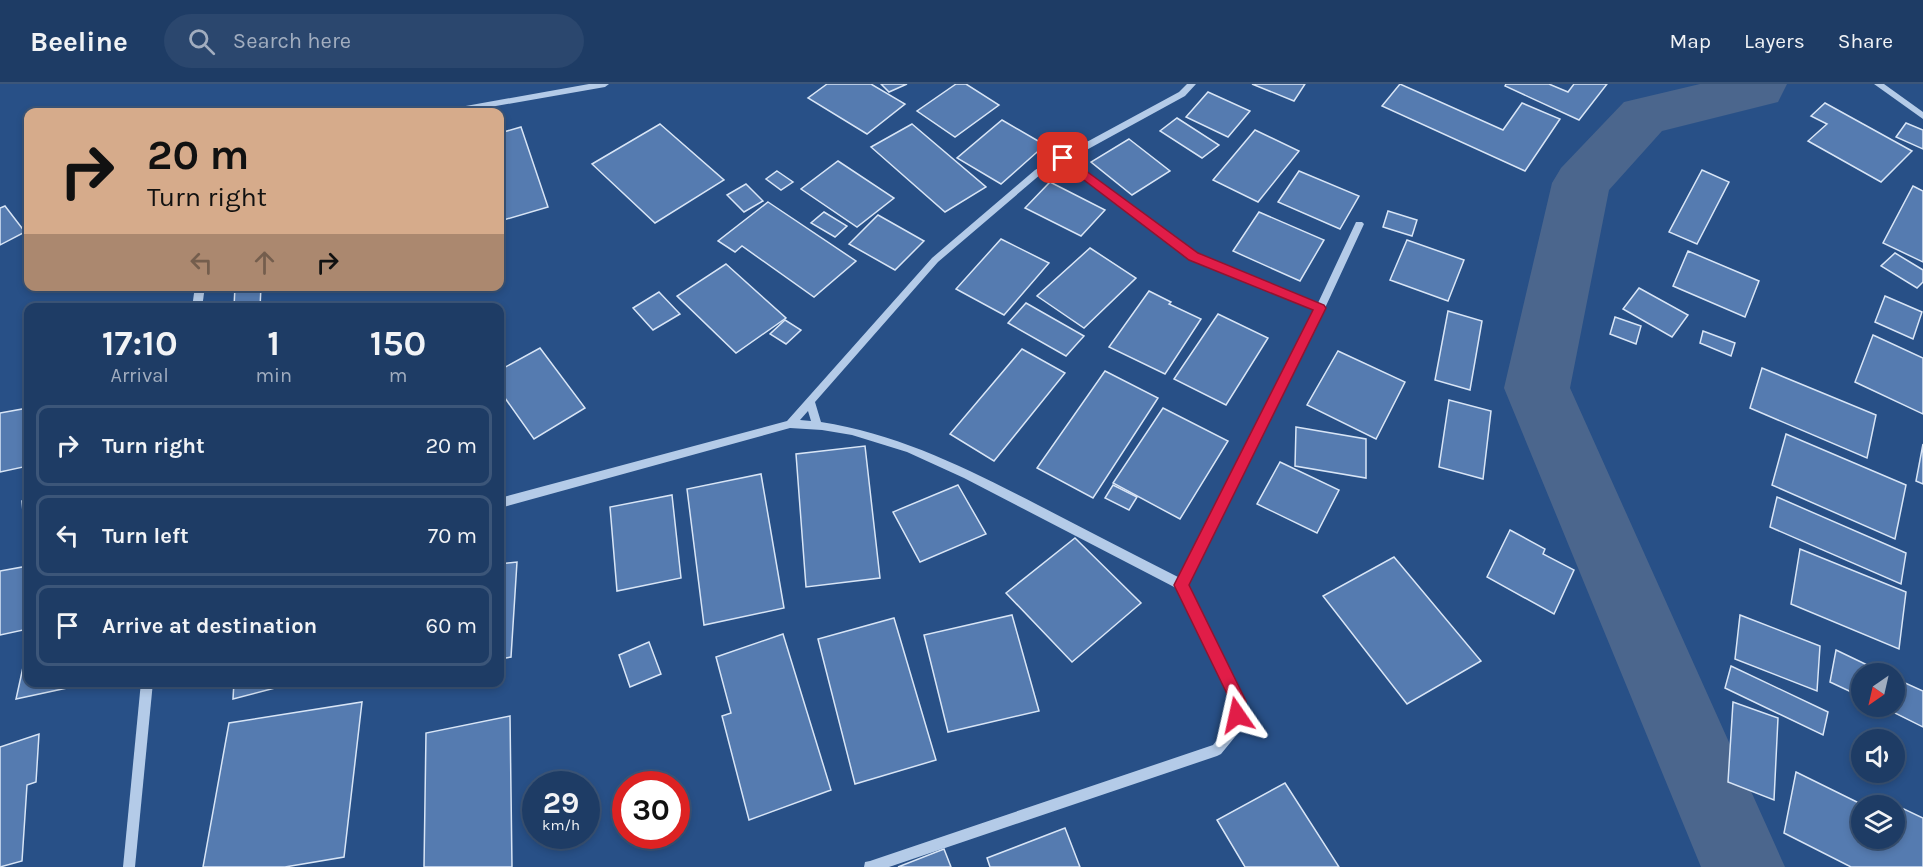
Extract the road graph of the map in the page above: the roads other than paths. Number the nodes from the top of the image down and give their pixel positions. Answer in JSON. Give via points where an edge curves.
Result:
{"nodes":[{"id":1,"x":605,"y":84,"type":"edge"},
{"id":2,"x":1192,"y":84,"type":"edge"},
{"id":3,"x":1878,"y":84,"type":"edge"},
{"id":4,"x":471,"y":108,"type":"edge"},
{"id":5,"x":1923,"y":116,"type":"edge"},
{"id":6,"x":1063,"y":158,"type":"junction"},
{"id":7,"x":1359,"y":224,"type":"dead end"},
{"id":8,"x":1320,"y":308,"type":"junction"},
{"id":9,"x":810,"y":401,"type":"junction"},
{"id":10,"x":790,"y":424,"type":"junction"},
{"id":11,"x":817,"y":424,"type":"junction"},
{"id":12,"x":504,"y":502,"type":"edge"},
{"id":13,"x":1182,"y":585,"type":"junction"},
{"id":14,"x":147,"y":687,"type":"edge"},
{"id":15,"x":129,"y":867,"type":"edge"},
{"id":16,"x":870,"y":867,"type":"edge"}],
"edges":[{"from":1,"to":4,"type":"street"},
{"from":2,"to":6,"type":"street","via":[[1182,94]]},
{"from":3,"to":5,"type":"street"},
{"from":6,"to":8,"type":"street","via":[[1194,257]]},
{"from":6,"to":9,"type":"street","via":[[1038,172],[935,260]]},
{"from":7,"to":8,"type":"street"},
{"from":8,"to":13,"type":"street"},
{"from":9,"to":10,"type":"street"},
{"from":9,"to":11,"type":"street"},
{"from":10,"to":11,"type":"street"},
{"from":10,"to":12,"type":"street"},
{"from":11,"to":13,"type":"street","via":[[870,433],[930,455]]},
{"from":13,"to":16,"type":"street","via":[[1239,701],[1235,728],[1217,750]]},
{"from":14,"to":15,"type":"street"}]}
